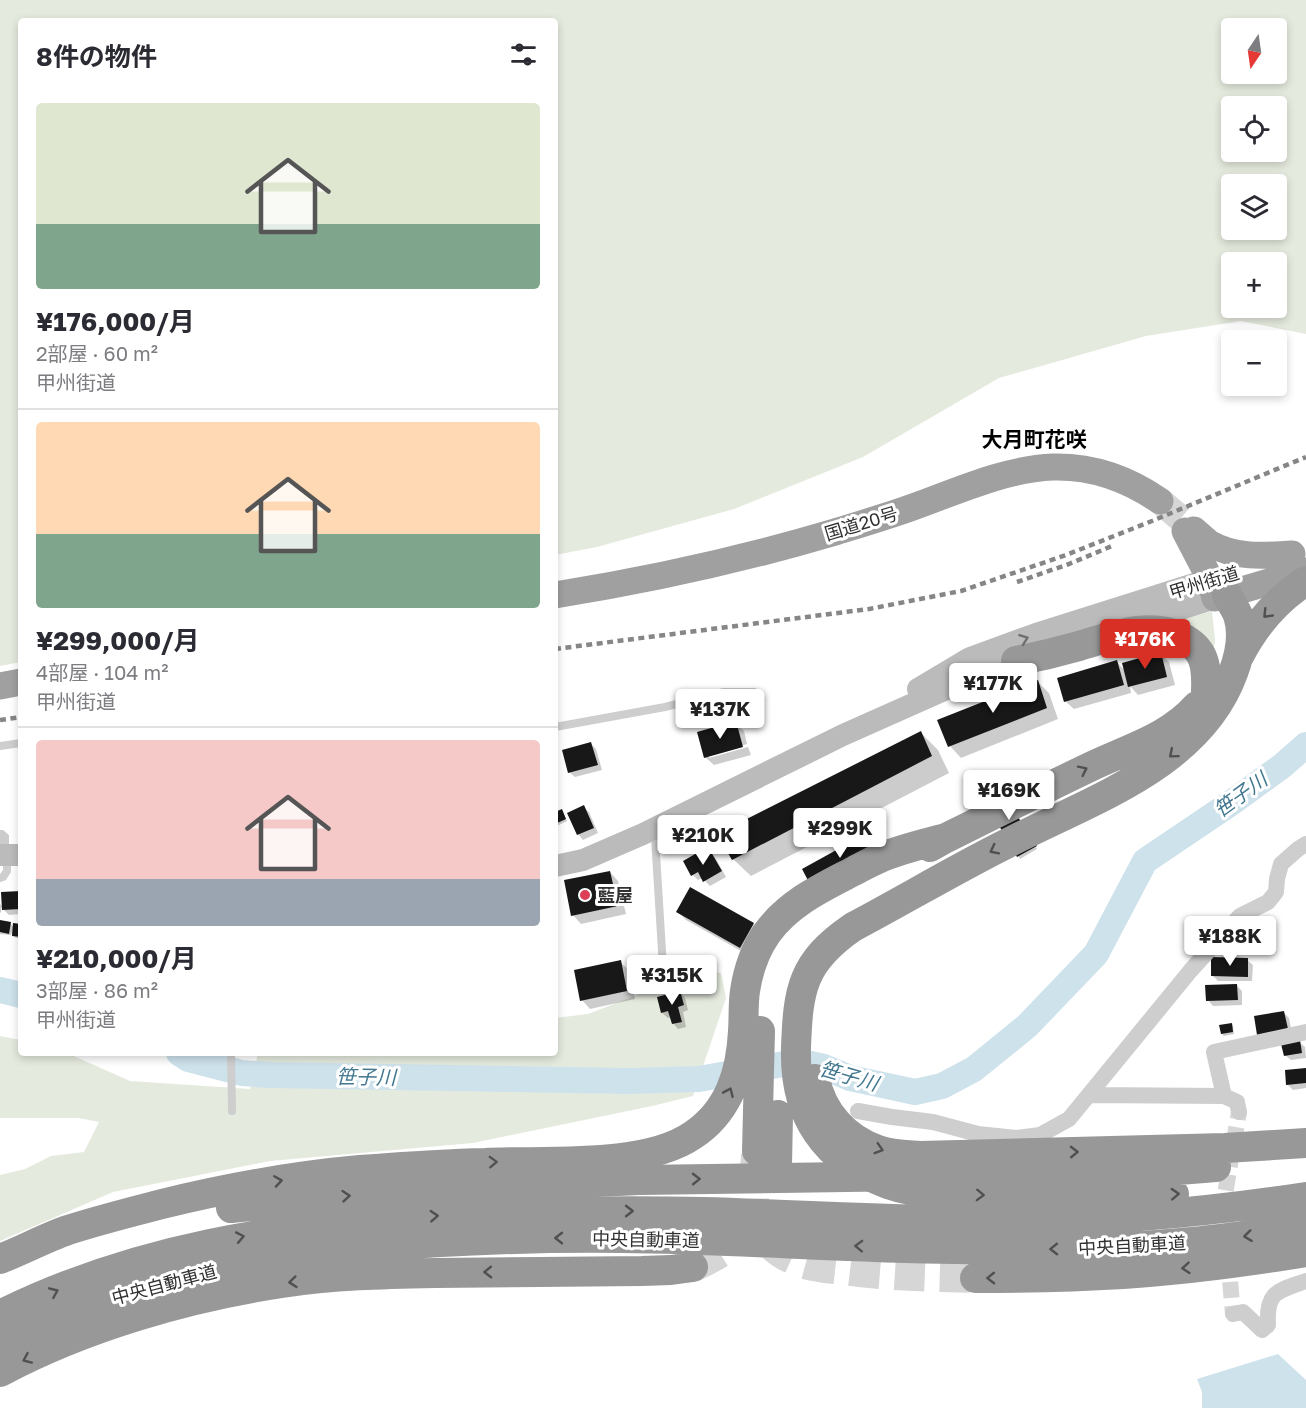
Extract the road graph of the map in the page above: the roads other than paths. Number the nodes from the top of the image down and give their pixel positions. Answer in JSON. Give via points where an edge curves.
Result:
{"nodes":[{"id":1,"x":1160,"y":501,"type":"tunnel mouth"},
{"id":2,"x":1301,"y":558,"type":"edge"},
{"id":3,"x":1306,"y":582,"type":"edge"},
{"id":4,"x":1217,"y":591,"type":"junction"},
{"id":5,"x":558,"y":594,"type":"edge"},
{"id":6,"x":1239,"y":656,"type":"junction"},
{"id":7,"x":1016,"y":661,"type":"junction"},
{"id":8,"x":18,"y":683,"type":"edge"},
{"id":9,"x":0,"y":686,"type":"edge"},
{"id":10,"x":1206,"y":691,"type":"junction"},
{"id":11,"x":754,"y":692,"type":"dead end"},
{"id":12,"x":558,"y":726,"type":"edge"},
{"id":13,"x":843,"y":735,"type":"junction"},
{"id":14,"x":18,"y":743,"type":"edge"},
{"id":15,"x":0,"y":746,"type":"edge"},
{"id":16,"x":651,"y":830,"type":"junction"},
{"id":17,"x":1306,"y":844,"type":"edge"},
{"id":18,"x":9,"y":855,"type":"edge"},
{"id":19,"x":558,"y":865,"type":"edge"},
{"id":20,"x":0,"y":878,"type":"edge"},
{"id":21,"x":663,"y":967,"type":"dead end"},
{"id":22,"x":779,"y":1010,"type":"junction"},
{"id":23,"x":1306,"y":1032,"type":"edge"},
{"id":24,"x":231,"y":1056,"type":"edge"},
{"id":25,"x":1089,"y":1095,"type":"junction"},
{"id":26,"x":1224,"y":1096,"type":"junction"},
{"id":27,"x":232,"y":1111,"type":"dead end"},
{"id":28,"x":1239,"y":1112,"type":"dead end"},
{"id":29,"x":835,"y":1120,"type":"junction"},
{"id":30,"x":1306,"y":1143,"type":"edge"},
{"id":31,"x":767,"y":1150,"type":"tunnel mouth"},
{"id":32,"x":1306,"y":1157,"type":"edge"},
{"id":33,"x":1306,"y":1185,"type":"edge"},
{"id":34,"x":1306,"y":1197,"type":"edge"},
{"id":35,"x":1306,"y":1227,"type":"edge"},
{"id":36,"x":1306,"y":1252,"type":"edge"},
{"id":37,"x":0,"y":1260,"type":"edge"},
{"id":38,"x":693,"y":1267,"type":"tunnel mouth"},
{"id":39,"x":975,"y":1278,"type":"tunnel mouth"},
{"id":40,"x":1306,"y":1281,"type":"edge"},
{"id":41,"x":1233,"y":1314,"type":"dead end"},
{"id":42,"x":0,"y":1315,"type":"edge"},
{"id":43,"x":0,"y":1344,"type":"edge"},
{"id":44,"x":0,"y":1372,"type":"edge"}],
"edges":[{"from":1,"to":5,"type":"highway","name":"国道20号","via":[[1123,480],[1081,468],[1020,471],[814,538]]},
{"from":2,"to":4,"type":"highway","name":"甲州街道"},
{"from":2,"to":4,"type":"highway","via":[[1237,554],[1190,531]]},
{"from":3,"to":6,"type":"highway","one_way":true,"via":[[1289,592],[1259,623]]},
{"from":4,"to":6,"type":"highway","via":[[1238,614]]},
{"from":4,"to":7,"type":"main road","name":"甲州街道"},
{"from":4,"to":10,"type":"highway","via":[[1220,642]]},
{"from":13,"to":4,"type":"main road","name":"甲州街道","one_way":true,"via":[[970,657],[1036,634]]},
{"from":6,"to":22,"type":"highway","one_way":true,"via":[[1225,693],[1206,723],[1164,761],[961,867],[869,899],[813,933],[790,963]]},
{"from":7,"to":10,"type":"highway","via":[[1125,633],[1165,630],[1199,651],[1207,675]]},
{"from":7,"to":13,"type":"main road","name":"甲州街道"},
{"from":8,"to":9,"type":"highway"},
{"from":22,"to":10,"type":"highway","one_way":true,"via":[[745,992],[756,952],[780,917],[797,903],[882,857],[946,838],[1163,735],[1196,708]]},
{"from":11,"to":12,"type":"lane","via":[[724,692]]},
{"from":13,"to":16,"type":"main road","name":"甲州街道"},
{"from":14,"to":15,"type":"lane"},
{"from":16,"to":19,"type":"main road","name":"甲州街道","via":[[583,860]]},
{"from":16,"to":21,"type":"lane","via":[[655,838]]},
{"from":17,"to":25,"type":"street","via":[[1281,864],[1276,892],[1268,902],[1240,916]]},
{"from":18,"to":20,"type":"lane","via":[[7,870]]},
{"from":22,"to":29,"type":"highway","via":[[796,1053],[807,1111]]},
{"from":22,"to":31,"type":"highway"},
{"from":37,"to":22,"type":"highway","one_way":true,"via":[[67,1231],[242,1186],[400,1167],[602,1160],[673,1145],[692,1136],[722,1108],[741,1052]]},
{"from":23,"to":26,"type":"street","via":[[1214,1052]]},
{"from":24,"to":27,"type":"lane"},
{"from":25,"to":26,"type":"street"},
{"from":25,"to":29,"type":"street","via":[[1069,1119],[1040,1135],[1016,1138],[892,1117]]},
{"from":26,"to":28,"type":"street","via":[[1237,1102]]},
{"from":29,"to":30,"type":"highway","one_way":true,"via":[[860,1142],[900,1155],[920,1156]]},
{"from":29,"to":33,"type":"highway","one_way":true,"via":[[828,1146],[842,1159],[889,1184],[918,1191],[1060,1198]]},
{"from":37,"to":32,"type":"highway","one_way":true,"bridge":true,"via":[[130,1225],[256,1204],[352,1195],[639,1180],[1166,1171]]},
{"from":42,"to":34,"type":"highway","name":"中央自動車道","one_way":true,"via":[[135,1262],[265,1233],[335,1224],[468,1215],[625,1211],[1028,1221],[1177,1214]]},
{"from":35,"to":43,"type":"highway","name":"中央自動車道","one_way":true,"via":[[1180,1243],[1029,1249],[624,1238],[461,1240],[383,1246],[269,1259],[207,1271],[81,1308]]},
{"from":36,"to":39,"type":"highway","one_way":true,"via":[[1124,1274]]},
{"from":38,"to":44,"type":"highway","one_way":true,"via":[[395,1274],[282,1283],[233,1291],[115,1324]]},
{"from":40,"to":41,"type":"street","via":[[1277,1292],[1270,1300],[1268,1326],[1262,1330],[1243,1312]]}]}
